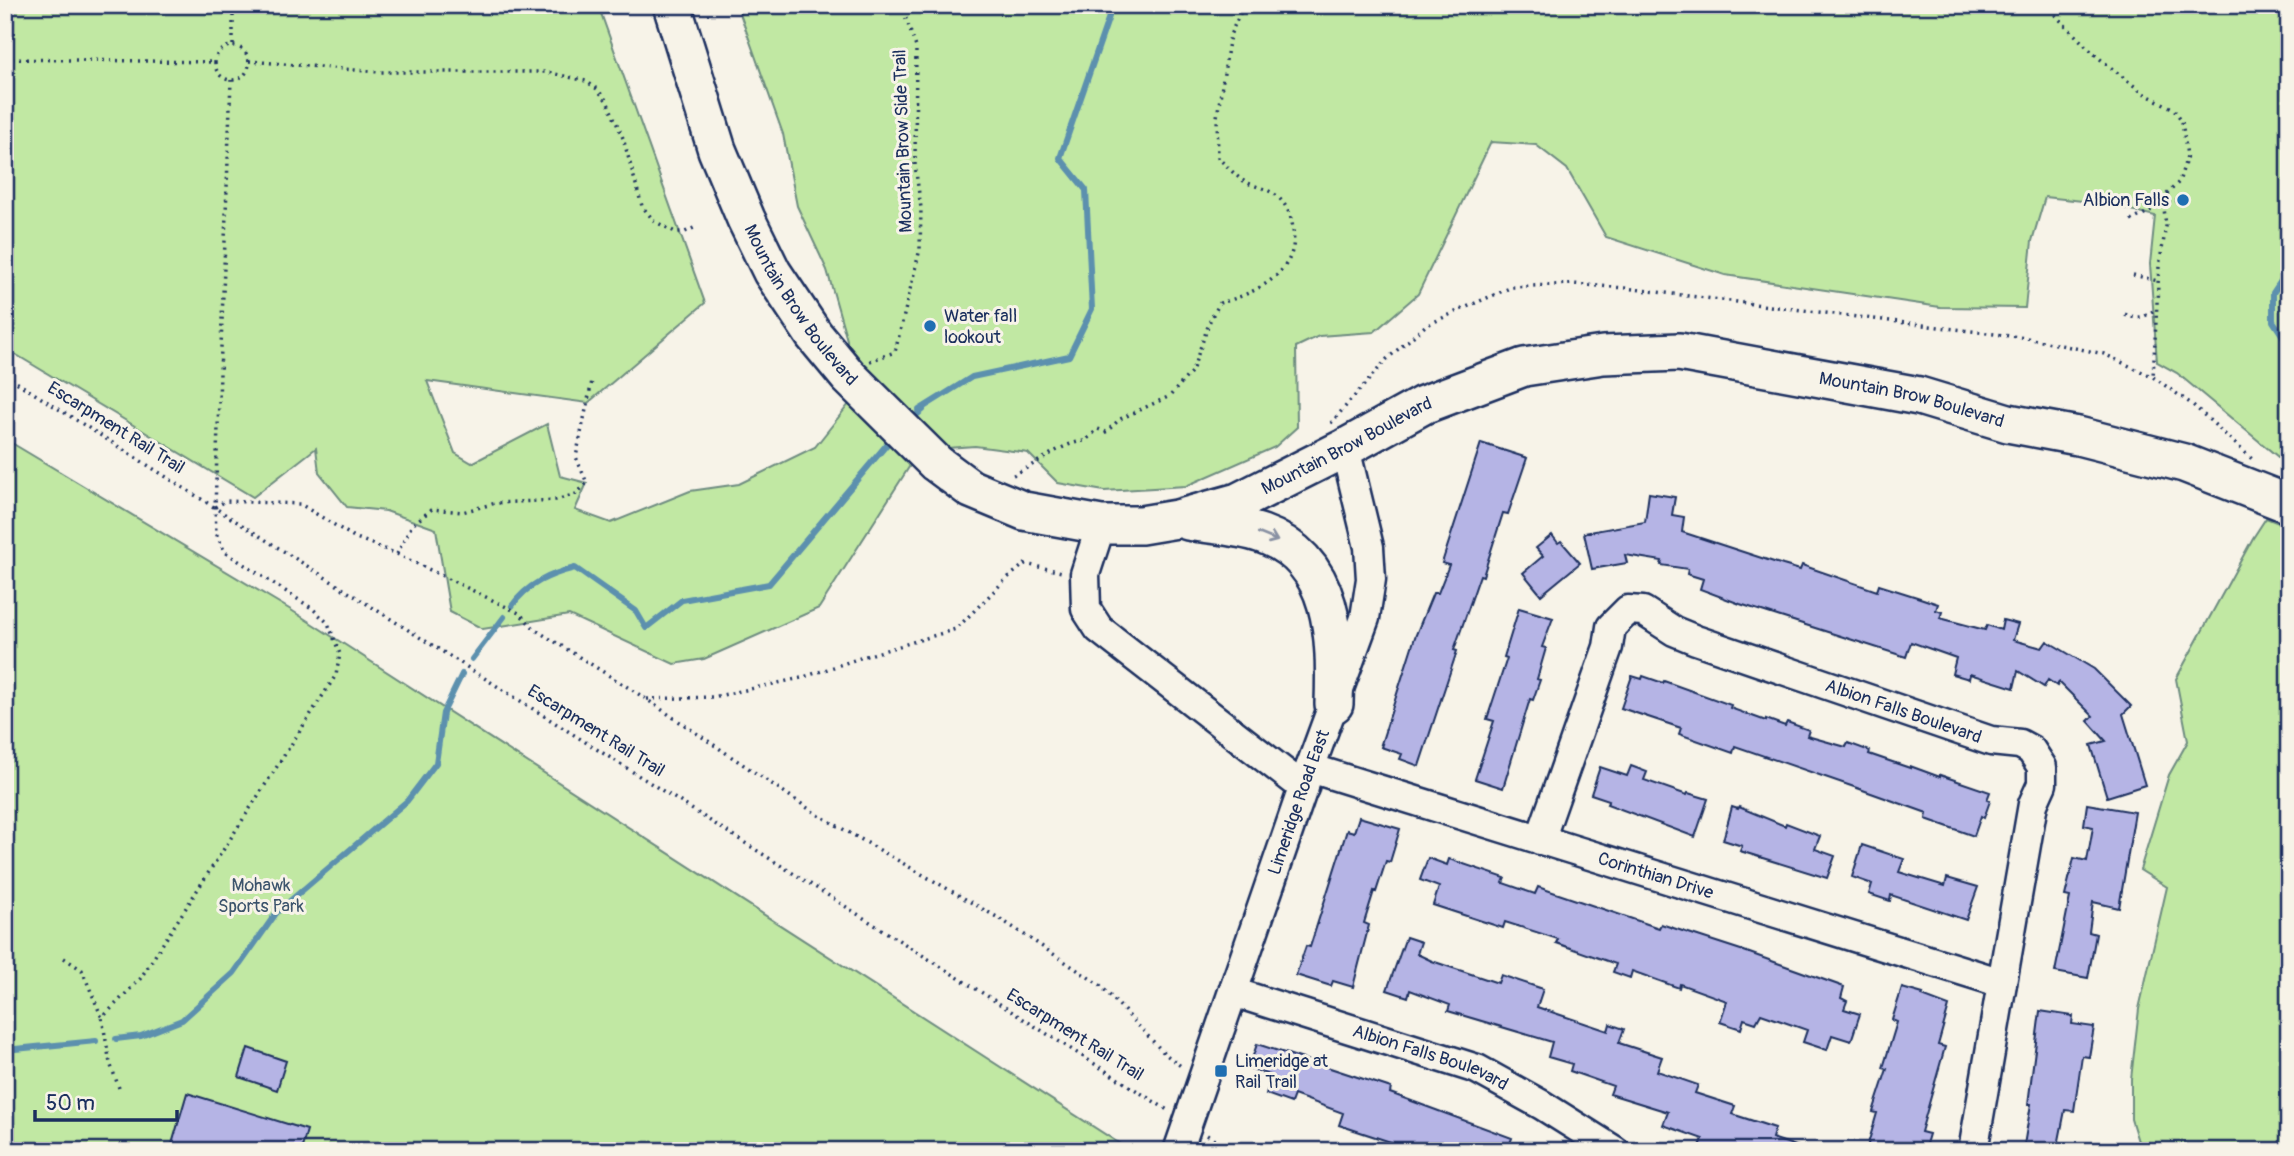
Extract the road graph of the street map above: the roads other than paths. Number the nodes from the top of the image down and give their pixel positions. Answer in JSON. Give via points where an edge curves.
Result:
{"nodes":[{"id":1,"x":672,"y":5,"type":"edge"},
{"id":2,"x":1345,"y":448,"type":"junction"},
{"id":3,"x":2289,"y":504,"type":"edge"},
{"id":4,"x":1177,"y":519,"type":"junction"},
{"id":5,"x":1101,"y":524,"type":"junction"},
{"id":6,"x":1334,"y":704,"type":"junction"},
{"id":7,"x":1307,"y":778,"type":"junction"},
{"id":8,"x":1540,"y":840,"type":"junction"},
{"id":9,"x":2002,"y":983,"type":"junction"},
{"id":10,"x":1233,"y":992,"type":"junction"},
{"id":11,"x":1178,"y":1151,"type":"edge"},
{"id":12,"x":1615,"y":1151,"type":"edge"},
{"id":13,"x":1973,"y":1151,"type":"edge"}],
"edges":[{"from":1,"to":5,"type":"main road","name":"Mountain Brow Boulevard","via":[[716,150],[772,272],[814,335],[855,372],[936,463],[971,489],[1024,511]]},
{"from":2,"to":3,"type":"main road","name":"Mountain Brow Boulevard","via":[[1423,405],[1524,367],[1603,355],[1679,352],[1919,396],[2184,463]]},
{"from":2,"to":4,"type":"main road","name":"Mountain Brow Boulevard","via":[[1238,502]]},
{"from":2,"to":6,"type":"street","name":"Limeridge Road East","via":[[1369,547],[1371,579],[1365,618]]},
{"from":4,"to":5,"type":"main road","name":"Mountain Brow Boulevard","via":[[1140,525]]},
{"from":4,"to":6,"type":"main road","one_way":true,"via":[[1261,534],[1281,542],[1305,562],[1318,580],[1331,625]]},
{"from":5,"to":7,"type":"street","via":[[1085,574],[1086,609],[1099,629]]},
{"from":6,"to":7,"type":"street","name":"Limeridge Road East"},
{"from":7,"to":8,"type":"street","name":"Corinthian Drive"},
{"from":7,"to":10,"type":"street","name":"Limeridge Road East"},
{"from":8,"to":9,"type":"street","name":"Corinthian Drive"},
{"from":8,"to":9,"type":"street","name":"Albion Falls Boulevard","via":[[1611,627],[1628,610],[1643,611],[1696,640],[1991,741],[2031,750],[2042,767],[2042,784],[2033,804]]},
{"from":9,"to":13,"type":"street","name":"Albion Falls Boulevard"},
{"from":10,"to":11,"type":"street","name":"Limeridge Road East"},
{"from":10,"to":12,"type":"street","name":"Albion Falls Boulevard","via":[[1477,1069]]}]}
